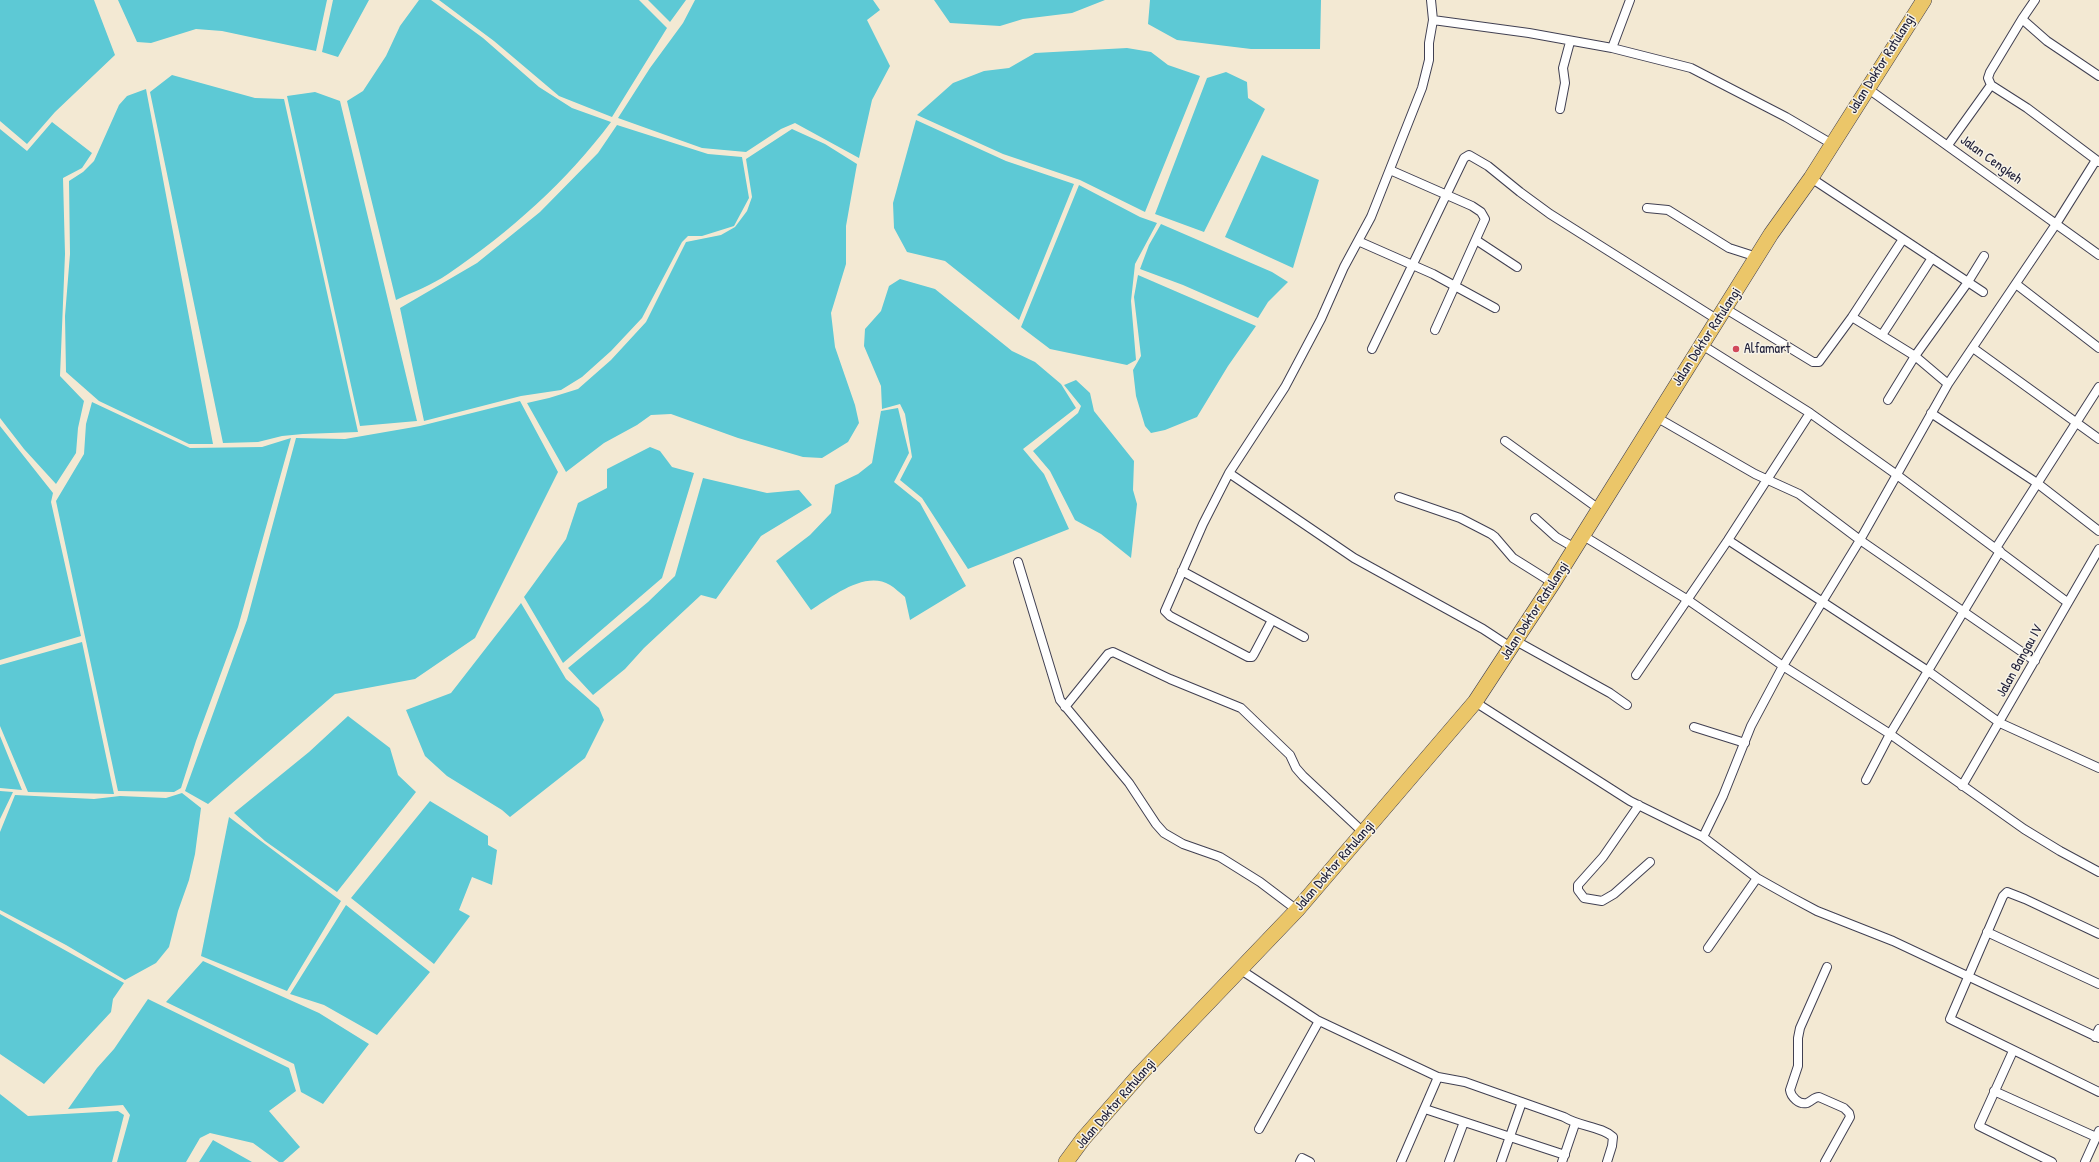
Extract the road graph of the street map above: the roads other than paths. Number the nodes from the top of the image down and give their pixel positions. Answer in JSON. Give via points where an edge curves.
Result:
{"nodes":[{"id":1,"x":1432,"y":0,"type":"edge"},
{"id":2,"x":1630,"y":0,"type":"edge"},
{"id":3,"x":1924,"y":0,"type":"edge"},
{"id":4,"x":2035,"y":0,"type":"edge"},
{"id":5,"x":2022,"y":19,"type":"junction"},
{"id":6,"x":1433,"y":20,"type":"junction"},
{"id":7,"x":1570,"y":42,"type":"junction"},
{"id":8,"x":1612,"y":48,"type":"junction"},
{"id":9,"x":2099,"y":76,"type":"edge"},
{"id":10,"x":1991,"y":85,"type":"junction"},
{"id":11,"x":1867,"y":88,"type":"junction"},
{"id":12,"x":1560,"y":109,"type":"dead end"},
{"id":13,"x":1832,"y":144,"type":"junction"},
{"id":14,"x":1948,"y":145,"type":"junction"},
{"id":15,"x":2097,"y":161,"type":"edge"},
{"id":16,"x":1390,"y":170,"type":"junction"},
{"id":17,"x":1811,"y":178,"type":"junction"},
{"id":18,"x":1446,"y":194,"type":"junction"},
{"id":19,"x":1647,"y":208,"type":"dead end"},
{"id":20,"x":2056,"y":224,"type":"junction"},
{"id":21,"x":1903,"y":239,"type":"junction"},
{"id":22,"x":1476,"y":240,"type":"junction"},
{"id":23,"x":1358,"y":241,"type":"junction"},
{"id":24,"x":2099,"y":255,"type":"edge"},
{"id":25,"x":1984,"y":256,"type":"dead end"},
{"id":26,"x":1757,"y":257,"type":"junction"},
{"id":27,"x":1932,"y":258,"type":"junction"},
{"id":28,"x":1412,"y":264,"type":"junction"},
{"id":29,"x":1517,"y":267,"type":"dead end"},
{"id":30,"x":1968,"y":282,"type":"junction"},
{"id":31,"x":2016,"y":284,"type":"junction"},
{"id":32,"x":1456,"y":286,"type":"junction"},
{"id":33,"x":1983,"y":292,"type":"dead end"},
{"id":34,"x":1495,"y":308,"type":"dead end"},
{"id":35,"x":1722,"y":314,"type":"junction"},
{"id":36,"x":1852,"y":317,"type":"junction"},
{"id":37,"x":1435,"y":330,"type":"dead end"},
{"id":38,"x":1882,"y":335,"type":"junction"},
{"id":39,"x":1702,"y":345,"type":"junction"},
{"id":40,"x":1973,"y":348,"type":"junction"},
{"id":41,"x":2099,"y":348,"type":"edge"},
{"id":42,"x":1372,"y":349,"type":"dead end"},
{"id":43,"x":1915,"y":356,"type":"junction"},
{"id":44,"x":1948,"y":384,"type":"junction"},
{"id":45,"x":2099,"y":387,"type":"edge"},
{"id":46,"x":1888,"y":400,"type":"dead end"},
{"id":47,"x":1931,"y":413,"type":"junction"},
{"id":48,"x":1810,"y":414,"type":"junction"},
{"id":49,"x":1656,"y":417,"type":"junction"},
{"id":50,"x":2076,"y":423,"type":"junction"},
{"id":51,"x":2099,"y":439,"type":"edge"},
{"id":52,"x":1506,"y":441,"type":"dead end"},
{"id":53,"x":1229,"y":473,"type":"junction"},
{"id":54,"x":1897,"y":475,"type":"junction"},
{"id":55,"x":1768,"y":479,"type":"junction"},
{"id":56,"x":2037,"y":484,"type":"junction"},
{"id":57,"x":1399,"y":497,"type":"dead end"},
{"id":58,"x":1599,"y":509,"type":"junction"},
{"id":59,"x":1535,"y":518,"type":"dead end"},
{"id":60,"x":2099,"y":531,"type":"edge"},
{"id":61,"x":1728,"y":540,"type":"junction"},
{"id":62,"x":1860,"y":540,"type":"junction"},
{"id":63,"x":1579,"y":541,"type":"junction"},
{"id":64,"x":1998,"y":549,"type":"junction"},
{"id":65,"x":2099,"y":549,"type":"edge"},
{"id":66,"x":1018,"y":562,"type":"dead end"},
{"id":67,"x":1182,"y":571,"type":"junction"},
{"id":68,"x":1553,"y":583,"type":"junction"},
{"id":69,"x":1688,"y":600,"type":"junction"},
{"id":70,"x":1821,"y":602,"type":"junction"},
{"id":71,"x":2067,"y":602,"type":"junction"},
{"id":72,"x":1963,"y":611,"type":"junction"},
{"id":73,"x":1272,"y":620,"type":"junction"},
{"id":74,"x":1304,"y":637,"type":"dead end"},
{"id":75,"x":1514,"y":644,"type":"junction"},
{"id":76,"x":2035,"y":661,"type":"junction"},
{"id":77,"x":1783,"y":666,"type":"junction"},
{"id":78,"x":1928,"y":671,"type":"junction"},
{"id":79,"x":1636,"y":675,"type":"dead end"},
{"id":80,"x":1475,"y":702,"type":"junction"},
{"id":81,"x":1627,"y":706,"type":"dead end"},
{"id":82,"x":1066,"y":707,"type":"junction"},
{"id":83,"x":2000,"y":723,"type":"junction"},
{"id":84,"x":1694,"y":727,"type":"dead end"},
{"id":85,"x":1890,"y":734,"type":"junction"},
{"id":86,"x":1745,"y":742,"type":"junction"},
{"id":87,"x":2099,"y":768,"type":"edge"},
{"id":88,"x":1866,"y":780,"type":"dead end"},
{"id":89,"x":1962,"y":786,"type":"junction"},
{"id":90,"x":1639,"y":805,"type":"junction"},
{"id":91,"x":1364,"y":833,"type":"junction"},
{"id":92,"x":1703,"y":837,"type":"junction"},
{"id":93,"x":1650,"y":862,"type":"dead end"},
{"id":94,"x":2099,"y":872,"type":"edge"},
{"id":95,"x":1757,"y":878,"type":"junction"},
{"id":96,"x":1297,"y":910,"type":"junction"},
{"id":97,"x":1987,"y":932,"type":"junction"},
{"id":98,"x":2099,"y":934,"type":"edge"},
{"id":99,"x":1708,"y":948,"type":"dead end"},
{"id":100,"x":1827,"y":967,"type":"dead end"},
{"id":101,"x":1241,"y":970,"type":"junction"},
{"id":102,"x":1968,"y":977,"type":"junction"},
{"id":103,"x":2099,"y":984,"type":"edge"},
{"id":104,"x":1319,"y":1021,"type":"junction"},
{"id":105,"x":2098,"y":1035,"type":"edge"},
{"id":106,"x":2013,"y":1051,"type":"junction"},
{"id":107,"x":1438,"y":1077,"type":"junction"},
{"id":108,"x":1994,"y":1091,"type":"junction"},
{"id":109,"x":2099,"y":1092,"type":"edge"},
{"id":110,"x":1522,"y":1102,"type":"junction"},
{"id":111,"x":1425,"y":1109,"type":"junction"},
{"id":112,"x":1464,"y":1122,"type":"junction"},
{"id":113,"x":1574,"y":1124,"type":"junction"},
{"id":114,"x":1260,"y":1129,"type":"dead end"},
{"id":115,"x":2098,"y":1134,"type":"edge"},
{"id":116,"x":1510,"y":1137,"type":"junction"},
{"id":117,"x":1563,"y":1158,"type":"edge"},
{"id":118,"x":1066,"y":1162,"type":"edge"},
{"id":119,"x":1300,"y":1162,"type":"edge"},
{"id":120,"x":1310,"y":1162,"type":"edge"},
{"id":121,"x":1401,"y":1162,"type":"edge"},
{"id":122,"x":1449,"y":1162,"type":"edge"},
{"id":123,"x":1501,"y":1162,"type":"edge"},
{"id":124,"x":1607,"y":1162,"type":"edge"},
{"id":125,"x":1825,"y":1162,"type":"edge"},
{"id":126,"x":2052,"y":1162,"type":"edge"},
{"id":127,"x":2085,"y":1162,"type":"edge"}],
"edges":[{"from":1,"to":6,"type":"street"},
{"from":2,"to":8,"type":"street"},
{"from":3,"to":11,"type":"highway","name":"Jalan Doktor Ratulangi"},
{"from":4,"to":5,"type":"street"},
{"from":5,"to":9,"type":"street","via":[[2047,40]]},
{"from":5,"to":10,"type":"street","via":[[1990,72],[1988,78]]},
{"from":6,"to":7,"type":"street","via":[[1529,33]]},
{"from":6,"to":16,"type":"street","via":[[1427,73]]},
{"from":7,"to":8,"type":"street"},
{"from":7,"to":12,"type":"street","via":[[1563,68],[1566,83]]},
{"from":8,"to":13,"type":"street","via":[[1691,68]]},
{"from":10,"to":14,"type":"street"},
{"from":10,"to":15,"type":"street","via":[[2027,108]]},
{"from":11,"to":13,"type":"highway","name":"Jalan Doktor Ratulangi"},
{"from":11,"to":14,"type":"street","name":"Jalan Cengkeh"},
{"from":13,"to":17,"type":"highway","name":"Jalan Doktor Ratulangi"},
{"from":14,"to":20,"type":"street","name":"Jalan Cengkeh"},
{"from":15,"to":20,"type":"street"},
{"from":16,"to":18,"type":"street"},
{"from":16,"to":23,"type":"street"},
{"from":17,"to":21,"type":"street"},
{"from":17,"to":26,"type":"highway","name":"Jalan Doktor Ratulangi"},
{"from":18,"to":22,"type":"street","via":[[1472,206],[1483,215],[1484,222]]},
{"from":18,"to":28,"type":"street"},
{"from":18,"to":35,"type":"street","via":[[1464,158],[1472,156],[1550,214]]},
{"from":19,"to":26,"type":"street","via":[[1668,210],[1729,248]]},
{"from":20,"to":24,"type":"street","name":"Jalan Cengkeh"},
{"from":20,"to":31,"type":"street"},
{"from":21,"to":27,"type":"street"},
{"from":21,"to":36,"type":"street"},
{"from":22,"to":29,"type":"street"},
{"from":22,"to":32,"type":"street"},
{"from":23,"to":28,"type":"street"},
{"from":23,"to":53,"type":"street","via":[[1286,387]]},
{"from":25,"to":30,"type":"street"},
{"from":26,"to":35,"type":"highway","name":"Jalan Doktor Ratulangi"},
{"from":27,"to":30,"type":"street"},
{"from":27,"to":38,"type":"street"},
{"from":28,"to":32,"type":"street"},
{"from":28,"to":42,"type":"street"},
{"from":30,"to":33,"type":"street"},
{"from":30,"to":43,"type":"street"},
{"from":31,"to":40,"type":"street"},
{"from":31,"to":41,"type":"street"},
{"from":32,"to":34,"type":"street"},
{"from":32,"to":37,"type":"street"},
{"from":35,"to":36,"type":"street","via":[[1816,362],[1819,362]]},
{"from":35,"to":39,"type":"highway","name":"Jalan Doktor Ratulangi"},
{"from":36,"to":38,"type":"street"},
{"from":38,"to":43,"type":"street"},
{"from":39,"to":48,"type":"street"},
{"from":39,"to":49,"type":"highway","name":"Jalan Doktor Ratulangi"},
{"from":40,"to":44,"type":"street"},
{"from":40,"to":50,"type":"street"},
{"from":43,"to":44,"type":"street"},
{"from":43,"to":46,"type":"street"},
{"from":44,"to":47,"type":"street"},
{"from":45,"to":50,"type":"street"},
{"from":47,"to":54,"type":"street"},
{"from":47,"to":56,"type":"street"},
{"from":48,"to":54,"type":"street"},
{"from":48,"to":55,"type":"street"},
{"from":49,"to":55,"type":"street"},
{"from":49,"to":58,"type":"highway","name":"Jalan Doktor Ratulangi"},
{"from":50,"to":51,"type":"street"},
{"from":50,"to":56,"type":"street"},
{"from":52,"to":58,"type":"street"},
{"from":53,"to":67,"type":"street"},
{"from":53,"to":75,"type":"street","via":[[1354,558]]},
{"from":54,"to":62,"type":"street"},
{"from":54,"to":64,"type":"street"},
{"from":55,"to":61,"type":"street"},
{"from":55,"to":62,"type":"street","via":[[1799,494]]},
{"from":56,"to":60,"type":"street"},
{"from":56,"to":64,"type":"street"},
{"from":57,"to":68,"type":"street","via":[[1460,518],[1491,534],[1513,558]]},
{"from":58,"to":63,"type":"highway","name":"Jalan Doktor Ratulangi"},
{"from":59,"to":63,"type":"street","via":[[1556,537]]},
{"from":61,"to":69,"type":"street"},
{"from":61,"to":70,"type":"street"},
{"from":62,"to":70,"type":"street"},
{"from":62,"to":72,"type":"street"},
{"from":63,"to":68,"type":"highway","name":"Jalan Doktor Ratulangi"},
{"from":63,"to":69,"type":"street"},
{"from":64,"to":71,"type":"street"},
{"from":64,"to":72,"type":"street"},
{"from":65,"to":71,"type":"street","name":"Jalan Bangau IV"},
{"from":66,"to":82,"type":"street","via":[[1060,700]]},
{"from":67,"to":73,"type":"street"},
{"from":67,"to":73,"type":"street","via":[[1165,611],[1196,631],[1243,656],[1252,657]]},
{"from":68,"to":75,"type":"highway","name":"Jalan Doktor Ratulangi"},
{"from":69,"to":77,"type":"street"},
{"from":69,"to":79,"type":"street"},
{"from":70,"to":77,"type":"street"},
{"from":70,"to":78,"type":"street"},
{"from":71,"to":76,"type":"street","name":"Jalan Bangau IV"},
{"from":72,"to":76,"type":"street"},
{"from":72,"to":78,"type":"street"},
{"from":73,"to":74,"type":"street"},
{"from":75,"to":80,"type":"highway","name":"Jalan Doktor Ratulangi"},
{"from":75,"to":81,"type":"street","via":[[1610,694]]},
{"from":76,"to":83,"type":"street","name":"Jalan Bangau IV"},
{"from":77,"to":85,"type":"street"},
{"from":77,"to":86,"type":"street"},
{"from":78,"to":83,"type":"street"},
{"from":78,"to":85,"type":"street"},
{"from":80,"to":90,"type":"street"},
{"from":80,"to":91,"type":"highway","name":"Jalan Doktor Ratulangi"},
{"from":82,"to":91,"type":"street","via":[[1108,654],[1113,652],[1241,708],[1290,755],[1303,776]]},
{"from":82,"to":96,"type":"street","via":[[1129,783],[1164,833],[1183,844],[1220,857],[1260,882]]},
{"from":83,"to":87,"type":"street"},
{"from":83,"to":89,"type":"street","name":"Jalan Bangau IV"},
{"from":84,"to":86,"type":"street"},
{"from":85,"to":88,"type":"street"},
{"from":85,"to":89,"type":"street"},
{"from":86,"to":92,"type":"street"},
{"from":89,"to":94,"type":"street","via":[[2060,851]]},
{"from":90,"to":92,"type":"street"},
{"from":90,"to":93,"type":"street","via":[[1603,857],[1578,885],[1578,890],[1584,898],[1602,901],[1614,894]]},
{"from":91,"to":96,"type":"highway","name":"Jalan Doktor Ratulangi"},
{"from":92,"to":95,"type":"street"},
{"from":95,"to":99,"type":"street"},
{"from":95,"to":102,"type":"street","via":[[1817,911],[1893,941]]},
{"from":96,"to":101,"type":"highway","name":"Jalan Doktor Ratulangi"},
{"from":97,"to":98,"type":"street","via":[[2003,896],[2008,892]]},
{"from":97,"to":102,"type":"street"},
{"from":97,"to":103,"type":"street"},
{"from":100,"to":125,"type":"street","via":[[1800,1028],[1798,1066],[1790,1090],[1797,1101],[1804,1103],[1819,1097],[1844,1108],[1849,1113]]},
{"from":101,"to":104,"type":"street"},
{"from":101,"to":118,"type":"highway","name":"Jalan Doktor Ratulangi","via":[[1140,1074]]},
{"from":102,"to":105,"type":"street"},
{"from":102,"to":106,"type":"street","via":[[1951,1021]]},
{"from":104,"to":107,"type":"street"},
{"from":104,"to":114,"type":"street"},
{"from":106,"to":108,"type":"street"},
{"from":106,"to":109,"type":"street"},
{"from":107,"to":110,"type":"street","via":[[1465,1082]]},
{"from":107,"to":111,"type":"street"},
{"from":108,"to":115,"type":"street"},
{"from":108,"to":126,"type":"street","via":[[1979,1127]]},
{"from":110,"to":113,"type":"street","via":[[1564,1117]]},
{"from":110,"to":116,"type":"street"},
{"from":111,"to":112,"type":"street"},
{"from":111,"to":121,"type":"street"},
{"from":112,"to":116,"type":"street"},
{"from":112,"to":122,"type":"street"},
{"from":113,"to":117,"type":"street"},
{"from":113,"to":124,"type":"street","via":[[1607,1132],[1613,1137]]},
{"from":115,"to":127,"type":"street"},
{"from":116,"to":117,"type":"street"},
{"from":116,"to":123,"type":"street"},
{"from":119,"to":120,"type":"street","via":[[1302,1158]]}]}
